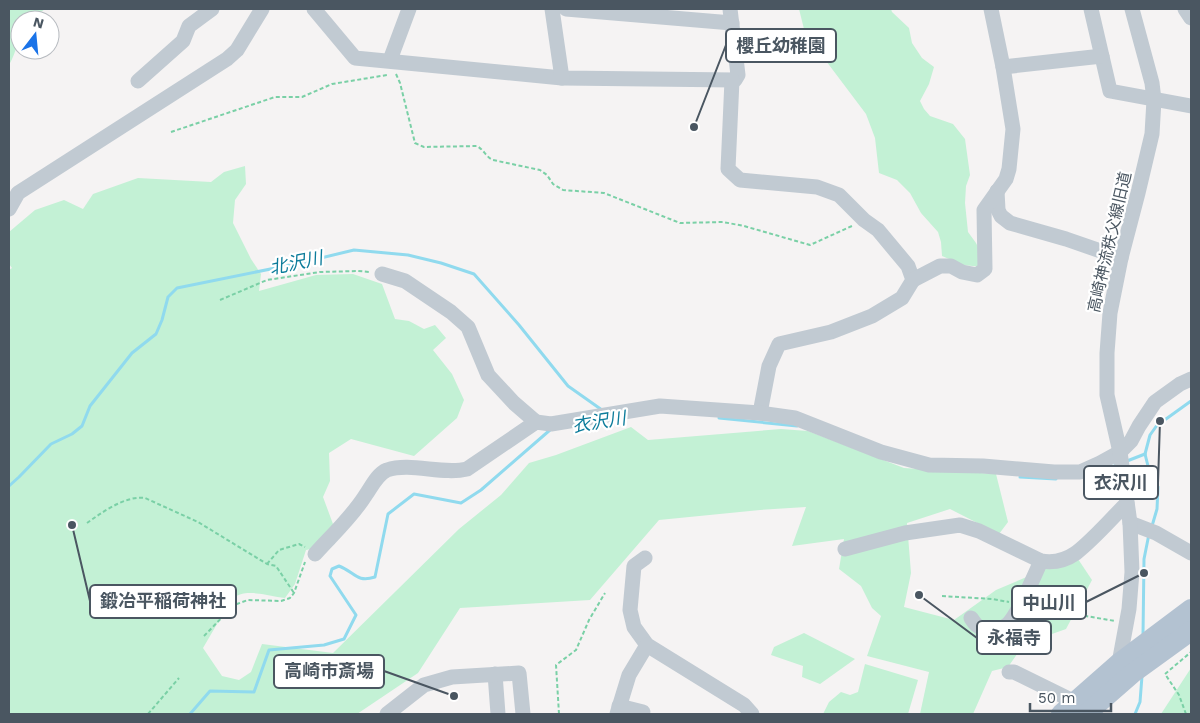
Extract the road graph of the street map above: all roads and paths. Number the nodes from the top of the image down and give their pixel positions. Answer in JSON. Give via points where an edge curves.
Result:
{"nodes":[{"id":1,"x":212,"y":9,"type":"edge"},
{"id":2,"x":262,"y":9,"type":"edge"},
{"id":3,"x":314,"y":9,"type":"edge"},
{"id":4,"x":408,"y":9,"type":"edge"},
{"id":5,"x":552,"y":9,"type":"edge"},
{"id":6,"x":566,"y":9,"type":"edge"},
{"id":7,"x":992,"y":9,"type":"edge"},
{"id":8,"x":1132,"y":9,"type":"edge"},
{"id":9,"x":1185,"y":9,"type":"edge"},
{"id":10,"x":1096,"y":10,"type":"edge"},
{"id":11,"x":731,"y":16,"type":"edge"},
{"id":12,"x":1191,"y":18,"type":"edge"},
{"id":13,"x":1102,"y":56,"type":"junction"},
{"id":14,"x":390,"y":60,"type":"junction"},
{"id":15,"x":1003,"y":66,"type":"junction"},
{"id":16,"x":562,"y":78,"type":"junction"},
{"id":17,"x":732,"y":80,"type":"junction"},
{"id":18,"x":138,"y":81,"type":"dead end"},
{"id":19,"x":1154,"y":100,"type":"junction"},
{"id":20,"x":1191,"y":106,"type":"edge"},
{"id":21,"x":171,"y":132,"type":"dead end"},
{"id":22,"x":997,"y":191,"type":"junction"},
{"id":23,"x":9,"y":208,"type":"edge"},
{"id":24,"x":864,"y":220,"type":"junction"},
{"id":25,"x":1121,"y":258,"type":"junction"},
{"id":26,"x":382,"y":274,"type":"joint"},
{"id":27,"x":913,"y":280,"type":"junction"},
{"id":28,"x":220,"y":300,"type":"dead end"},
{"id":29,"x":1191,"y":379,"type":"edge"},
{"id":30,"x":760,"y":413,"type":"junction"},
{"id":31,"x":536,"y":422,"type":"junction"},
{"id":32,"x":1120,"y":452,"type":"junction"},
{"id":33,"x":1127,"y":503,"type":"junction"},
{"id":34,"x":87,"y":523,"type":"dead end"},
{"id":35,"x":1143,"y":528,"type":"junction"},
{"id":36,"x":845,"y":549,"type":"dead end"},
{"id":37,"x":316,"y":553,"type":"junction"},
{"id":38,"x":1191,"y":553,"type":"edge"},
{"id":39,"x":645,"y":558,"type":"dead end"},
{"id":40,"x":1042,"y":561,"type":"junction"},
{"id":41,"x":266,"y":564,"type":"junction"},
{"id":42,"x":294,"y":593,"type":"junction"},
{"id":43,"x":605,"y":593,"type":"dead end"},
{"id":44,"x":942,"y":596,"type":"dead end"},
{"id":45,"x":1002,"y":600,"type":"dead end"},
{"id":46,"x":1020,"y":604,"type":"junction"},
{"id":47,"x":1191,"y":609,"type":"edge"},
{"id":48,"x":971,"y":618,"type":"dead end"},
{"id":49,"x":1127,"y":623,"type":"junction"},
{"id":50,"x":1191,"y":631,"type":"edge"},
{"id":51,"x":204,"y":636,"type":"dead end"},
{"id":52,"x":647,"y":645,"type":"junction"},
{"id":53,"x":1191,"y":652,"type":"edge"},
{"id":54,"x":1134,"y":662,"type":"junction"},
{"id":55,"x":1009,"y":672,"type":"dead end"},
{"id":56,"x":495,"y":674,"type":"junction"},
{"id":57,"x":179,"y":678,"type":"dead end"},
{"id":58,"x":618,"y":710,"type":"edge"},
{"id":59,"x":644,"y":712,"type":"dead end"},
{"id":60,"x":1079,"y":712,"type":"edge"},
{"id":61,"x":148,"y":714,"type":"edge"},
{"id":62,"x":387,"y":714,"type":"edge"},
{"id":63,"x":498,"y":714,"type":"edge"},
{"id":64,"x":523,"y":714,"type":"edge"},
{"id":65,"x":559,"y":714,"type":"edge"},
{"id":66,"x":752,"y":714,"type":"edge"},
{"id":67,"x":1186,"y":714,"type":"edge"}],
"edges":[{"from":1,"to":18,"type":"street","via":[[196,19],[183,41]]},
{"from":2,"to":23,"type":"street","via":[[228,59],[18,192]]},
{"from":3,"to":14,"type":"street","via":[[355,58]]},
{"from":4,"to":14,"type":"street"},
{"from":5,"to":16,"type":"street"},
{"from":6,"to":11,"type":"street"},
{"from":7,"to":15,"type":"street"},
{"from":8,"to":19,"type":"street","name":"高崎神流秩父線旧道"},
{"from":9,"to":12,"type":"street"},
{"from":10,"to":13,"type":"street"},
{"from":11,"to":17,"type":"street","via":[[738,75]]},
{"from":13,"to":15,"type":"street"},
{"from":13,"to":19,"type":"street","via":[[1110,91]]},
{"from":14,"to":16,"type":"street"},
{"from":15,"to":22,"type":"street","via":[[1013,129],[1009,169]]},
{"from":16,"to":17,"type":"street"},
{"from":17,"to":24,"type":"street","via":[[728,169],[740,180],[817,187],[839,194]]},
{"from":19,"to":20,"type":"street"},
{"from":19,"to":25,"type":"street","name":"高崎神流秩父線旧道","via":[[1152,134]]},
{"from":21,"to":24,"type":"path","via":[[276,96],[302,97],[332,84],[396,73],[415,143],[424,147],[477,146],[493,160],[540,170],[563,190],[604,193],[680,223],[723,222],[810,245]]},
{"from":22,"to":25,"type":"street","via":[[998,210],[1010,223]]},
{"from":22,"to":27,"type":"street","via":[[984,210],[985,269],[977,275],[951,266],[940,266]]},
{"from":24,"to":27,"type":"street","via":[[878,230],[908,266]]},
{"from":25,"to":32,"type":"street","name":"高崎神流秩父線旧道","via":[[1110,313],[1107,353],[1107,395]]},
{"from":26,"to":28,"type":"path","via":[[358,270],[267,280]]},
{"from":26,"to":31,"type":"street","via":[[405,281],[468,327],[488,375]]},
{"from":27,"to":30,"type":"street","via":[[902,298],[872,316],[831,332],[779,344],[769,366]]},
{"from":29,"to":32,"type":"street","via":[[1155,402],[1132,441]]},
{"from":30,"to":31,"type":"street","via":[[660,406],[551,424]]},
{"from":30,"to":32,"type":"street","via":[[795,418],[881,452],[929,465],[1080,472]]},
{"from":31,"to":37,"type":"street","via":[[467,469],[456,472],[409,468],[380,474],[355,512]]},
{"from":32,"to":33,"type":"street","name":"高崎神流秩父線旧道"},
{"from":33,"to":35,"type":"street","name":"高崎神流秩父線旧道"},
{"from":33,"to":40,"type":"street","via":[[1075,554],[1062,560]]},
{"from":34,"to":41,"type":"path","via":[[110,508],[138,497],[145,498],[198,522]]},
{"from":35,"to":38,"type":"street"},
{"from":35,"to":49,"type":"street","name":"高崎神流秩父線旧道","via":[[1132,572]]},
{"from":36,"to":40,"type":"street","via":[[905,533],[960,525]]},
{"from":37,"to":41,"type":"path","via":[[299,544],[279,550]]},
{"from":37,"to":42,"type":"path","via":[[305,561]]},
{"from":39,"to":52,"type":"street","via":[[634,566],[630,610],[634,627]]},
{"from":40,"to":46,"type":"street"},
{"from":41,"to":42,"type":"path","via":[[276,566]]},
{"from":42,"to":51,"type":"path","via":[[281,601],[248,600],[234,605]]},
{"from":43,"to":65,"type":"path","via":[[576,650],[556,666]]},
{"from":44,"to":45,"type":"path"},
{"from":46,"to":48,"type":"street","via":[[1007,624],[998,629],[980,628]]},
{"from":46,"to":49,"type":"path"},
{"from":47,"to":54,"type":"main road","via":[[1152,637]]},
{"from":49,"to":54,"type":"street","name":"高崎神流秩父線旧道"},
{"from":50,"to":54,"type":"main road"},
{"from":52,"to":58,"type":"street","via":[[629,675]]},
{"from":52,"to":66,"type":"street","via":[[744,705]]},
{"from":53,"to":67,"type":"path","via":[[1165,674],[1179,695]]},
{"from":54,"to":60,"type":"main road"},
{"from":55,"to":60,"type":"street"},
{"from":56,"to":62,"type":"street","via":[[452,677],[424,685]]},
{"from":56,"to":63,"type":"street"},
{"from":56,"to":64,"type":"street","via":[[519,673]]},
{"from":57,"to":61,"type":"path"},
{"from":58,"to":59,"type":"street"}]}
